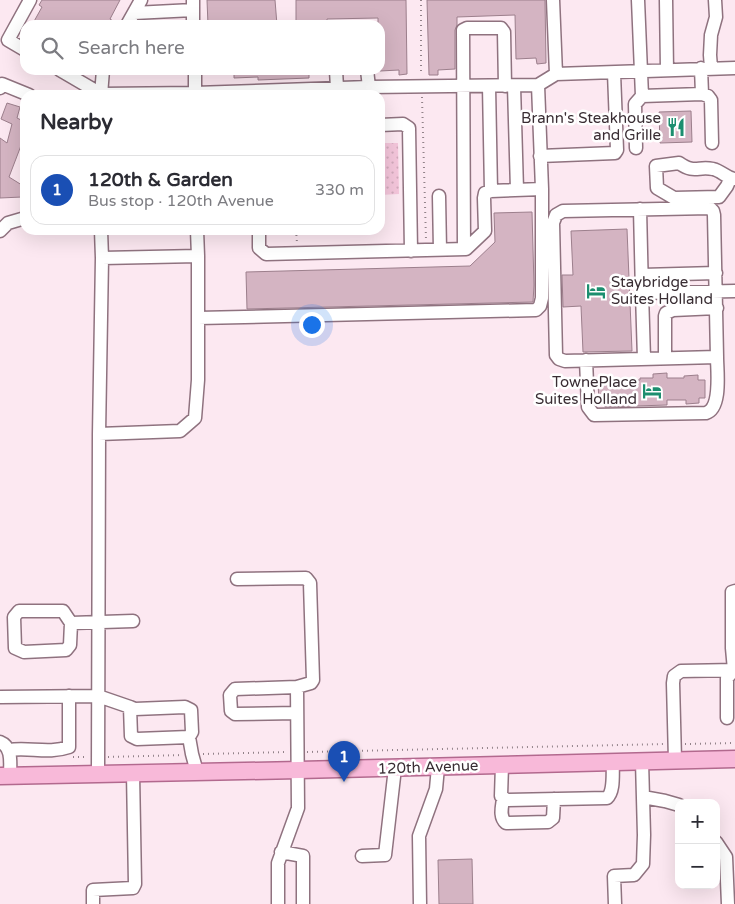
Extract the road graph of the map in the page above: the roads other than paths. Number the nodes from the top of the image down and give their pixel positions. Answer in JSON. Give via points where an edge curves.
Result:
{"nodes":[{"id":1,"x":30,"y":0,"type":"edge"},
{"id":2,"x":142,"y":0,"type":"edge"},
{"id":3,"x":553,"y":0,"type":"edge"},
{"id":4,"x":638,"y":0,"type":"edge"},
{"id":5,"x":666,"y":0,"type":"edge"},
{"id":6,"x":715,"y":0,"type":"edge"},
{"id":7,"x":193,"y":5,"type":"edge"},
{"id":8,"x":134,"y":13,"type":"junction"},
{"id":9,"x":130,"y":20,"type":"edge"},
{"id":10,"x":194,"y":20,"type":"edge"},
{"id":11,"x":20,"y":47,"type":"edge"},
{"id":12,"x":706,"y":68,"type":"junction"},
{"id":13,"x":735,"y":68,"type":"edge"},
{"id":14,"x":668,"y":70,"type":"junction"},
{"id":15,"x":642,"y":72,"type":"junction"},
{"id":16,"x":614,"y":73,"type":"junction"},
{"id":17,"x":556,"y":74,"type":"junction"},
{"id":18,"x":69,"y":75,"type":"edge"},
{"id":19,"x":103,"y":75,"type":"edge"},
{"id":20,"x":195,"y":75,"type":"edge"},
{"id":21,"x":336,"y":75,"type":"edge"},
{"id":22,"x":368,"y":75,"type":"edge"},
{"id":23,"x":489,"y":86,"type":"junction"},
{"id":24,"x":509,"y":86,"type":"junction"},
{"id":25,"x":538,"y":86,"type":"junction"},
{"id":26,"x":369,"y":87,"type":"junction"},
{"id":27,"x":463,"y":87,"type":"junction"},
{"id":28,"x":0,"y":88,"type":"edge"},
{"id":29,"x":337,"y":88,"type":"junction"},
{"id":30,"x":94,"y":90,"type":"edge"},
{"id":31,"x":101,"y":90,"type":"edge"},
{"id":32,"x":196,"y":90,"type":"edge"},
{"id":33,"x":315,"y":90,"type":"edge"},
{"id":34,"x":20,"y":91,"type":"edge"},
{"id":35,"x":702,"y":94,"type":"junction"},
{"id":36,"x":642,"y":96,"type":"junction"},
{"id":37,"x":385,"y":125,"type":"edge"},
{"id":38,"x":712,"y":143,"type":"dead end"},
{"id":39,"x":636,"y":148,"type":"dead end"},
{"id":40,"x":540,"y":156,"type":"junction"},
{"id":41,"x":732,"y":179,"type":"edge"},
{"id":42,"x":542,"y":189,"type":"junction"},
{"id":43,"x":517,"y":190,"type":"junction"},
{"id":44,"x":488,"y":194,"type":"junction"},
{"id":45,"x":439,"y":196,"type":"dead end"},
{"id":46,"x":464,"y":198,"type":"junction"},
{"id":47,"x":640,"y":209,"type":"junction"},
{"id":48,"x":20,"y":219,"type":"edge"},
{"id":49,"x":0,"y":231,"type":"edge"},
{"id":50,"x":101,"y":235,"type":"edge"},
{"id":51,"x":197,"y":235,"type":"edge"},
{"id":52,"x":259,"y":235,"type":"edge"},
{"id":53,"x":464,"y":249,"type":"junction"},
{"id":54,"x":416,"y":250,"type":"junction"},
{"id":55,"x":440,"y":250,"type":"junction"},
{"id":56,"x":198,"y":256,"type":"junction"},
{"id":57,"x":102,"y":258,"type":"junction"},
{"id":58,"x":716,"y":273,"type":"junction"},
{"id":59,"x":642,"y":275,"type":"junction"},
{"id":60,"x":716,"y":291,"type":"junction"},
{"id":61,"x":735,"y":291,"type":"edge"},
{"id":62,"x":642,"y":293,"type":"junction"},
{"id":63,"x":717,"y":308,"type":"junction"},
{"id":64,"x":198,"y":318,"type":"junction"},
{"id":65,"x":717,"y":357,"type":"junction"},
{"id":66,"x":644,"y":358,"type":"junction"},
{"id":67,"x":666,"y":358,"type":"junction"},
{"id":68,"x":586,"y":360,"type":"junction"},
{"id":69,"x":99,"y":434,"type":"junction"},
{"id":70,"x":237,"y":579,"type":"dead end"},
{"id":71,"x":735,"y":592,"type":"edge"},
{"id":72,"x":134,"y":621,"type":"dead end"},
{"id":73,"x":98,"y":622,"type":"junction"},
{"id":74,"x":71,"y":623,"type":"junction"},
{"id":75,"x":733,"y":648,"type":"edge"},
{"id":76,"x":734,"y":670,"type":"edge"},
{"id":77,"x":297,"y":687,"type":"junction"},
{"id":78,"x":0,"y":696,"type":"edge"},
{"id":79,"x":69,"y":696,"type":"junction"},
{"id":80,"x":98,"y":696,"type":"junction"},
{"id":81,"x":130,"y":707,"type":"junction"},
{"id":82,"x":297,"y":713,"type":"junction"},
{"id":83,"x":727,"y":718,"type":"dead end"},
{"id":84,"x":189,"y":737,"type":"junction"},
{"id":85,"x":5,"y":746,"type":"edge"},
{"id":86,"x":674,"y":752,"type":"junction"},
{"id":87,"x":735,"y":758,"type":"edge"},
{"id":88,"x":642,"y":761,"type":"junction"},
{"id":89,"x":613,"y":762,"type":"junction"},
{"id":90,"x":502,"y":765,"type":"junction"},
{"id":91,"x":438,"y":767,"type":"junction"},
{"id":92,"x":394,"y":768,"type":"junction"},
{"id":93,"x":299,"y":770,"type":"junction"},
{"id":94,"x":197,"y":772,"type":"junction"},
{"id":95,"x":133,"y":773,"type":"junction"},
{"id":96,"x":98,"y":774,"type":"junction"},
{"id":97,"x":5,"y":776,"type":"edge"},
{"id":98,"x":643,"y":797,"type":"junction"},
{"id":99,"x":503,"y":799,"type":"junction"},
{"id":100,"x":554,"y":799,"type":"junction"},
{"id":101,"x":675,"y":804,"type":"edge"},
{"id":102,"x":717,"y":844,"type":"edge"},
{"id":103,"x":281,"y":852,"type":"junction"},
{"id":104,"x":362,"y":856,"type":"dead end"},
{"id":105,"x":93,"y":904,"type":"edge"},
{"id":106,"x":278,"y":904,"type":"edge"},
{"id":107,"x":303,"y":904,"type":"edge"},
{"id":108,"x":420,"y":904,"type":"edge"},
{"id":109,"x":615,"y":904,"type":"edge"},
{"id":110,"x":728,"y":904,"type":"edge"}],
"edges":[{"from":1,"to":11,"type":"street","via":[[8,40]]},
{"from":2,"to":8,"type":"street"},
{"from":3,"to":17,"type":"street"},
{"from":4,"to":15,"type":"street"},
{"from":5,"to":14,"type":"street"},
{"from":6,"to":12,"type":"street","via":[[716,17]]},
{"from":7,"to":8,"type":"street"},
{"from":7,"to":10,"type":"street"},
{"from":8,"to":9,"type":"street"},
{"from":12,"to":13,"type":"street"},
{"from":12,"to":14,"type":"street"},
{"from":12,"to":35,"type":"street"},
{"from":14,"to":15,"type":"street"},
{"from":15,"to":16,"type":"street"},
{"from":15,"to":36,"type":"street"},
{"from":16,"to":17,"type":"street"},
{"from":16,"to":40,"type":"street","via":[[615,153]]},
{"from":17,"to":25,"type":"street"},
{"from":18,"to":30,"type":"street"},
{"from":19,"to":31,"type":"street"},
{"from":20,"to":32,"type":"street"},
{"from":21,"to":29,"type":"street"},
{"from":22,"to":26,"type":"street"},
{"from":23,"to":24,"type":"street"},
{"from":23,"to":27,"type":"street"},
{"from":23,"to":44,"type":"street"},
{"from":24,"to":25,"type":"street"},
{"from":24,"to":27,"type":"street","via":[[504,32],[501,28],[467,28],[463,30]]},
{"from":24,"to":43,"type":"street"},
{"from":25,"to":40,"type":"street"},
{"from":26,"to":27,"type":"street"},
{"from":26,"to":29,"type":"street"},
{"from":27,"to":46,"type":"street"},
{"from":28,"to":34,"type":"street","via":[[2,84]]},
{"from":29,"to":33,"type":"street"},
{"from":35,"to":36,"type":"street"},
{"from":35,"to":38,"type":"street","via":[[711,100]]},
{"from":36,"to":39,"type":"street","via":[[635,104]]},
{"from":37,"to":54,"type":"street","via":[[403,124],[409,128]]},
{"from":40,"to":42,"type":"street"},
{"from":41,"to":41,"type":"street","via":[[719,171],[688,169],[679,163],[656,166],[657,188],[674,198],[719,197]]},
{"from":42,"to":43,"type":"street"},
{"from":42,"to":64,"type":"street","via":[[542,298],[536,310]]},
{"from":43,"to":44,"type":"street"},
{"from":44,"to":46,"type":"street"},
{"from":44,"to":53,"type":"street","via":[[485,231]]},
{"from":45,"to":55,"type":"street"},
{"from":46,"to":53,"type":"street"},
{"from":47,"to":58,"type":"street","via":[[713,210]]},
{"from":47,"to":59,"type":"street"},
{"from":47,"to":68,"type":"street","via":[[563,211],[556,215],[552,224],[556,355],[565,361]]},
{"from":48,"to":49,"type":"street","via":[[8,223]]},
{"from":50,"to":57,"type":"street"},
{"from":51,"to":56,"type":"street"},
{"from":52,"to":54,"type":"street","via":[[259,248],[266,254]]},
{"from":53,"to":55,"type":"street"},
{"from":54,"to":55,"type":"street"},
{"from":56,"to":57,"type":"street"},
{"from":56,"to":64,"type":"street"},
{"from":57,"to":69,"type":"street"},
{"from":58,"to":59,"type":"street"},
{"from":58,"to":60,"type":"street"},
{"from":59,"to":62,"type":"street"},
{"from":60,"to":61,"type":"street"},
{"from":60,"to":62,"type":"street"},
{"from":60,"to":63,"type":"street"},
{"from":62,"to":66,"type":"street"},
{"from":63,"to":65,"type":"street"},
{"from":63,"to":67,"type":"street","via":[[666,313]]},
{"from":64,"to":69,"type":"street","via":[[194,418],[180,431]]},
{"from":65,"to":67,"type":"street"},
{"from":65,"to":68,"type":"street","via":[[716,403],[711,412],[706,413],[594,415],[588,407]]},
{"from":66,"to":67,"type":"street"},
{"from":66,"to":68,"type":"street"},
{"from":69,"to":73,"type":"street"},
{"from":70,"to":77,"type":"street","via":[[306,578],[310,583],[313,680]]},
{"from":71,"to":75,"type":"street","via":[[732,592]]},
{"from":72,"to":73,"type":"street"},
{"from":73,"to":74,"type":"street"},
{"from":73,"to":80,"type":"street"},
{"from":74,"to":74,"type":"street","via":[[63,612],[19,611],[14,617],[15,648],[24,652],[66,650],[70,645]]},
{"from":75,"to":76,"type":"street"},
{"from":76,"to":83,"type":"street","via":[[727,678]]},
{"from":76,"to":86,"type":"street","via":[[681,671],[674,676]]},
{"from":77,"to":82,"type":"street"},
{"from":77,"to":82,"type":"street","via":[[235,688],[230,695],[231,711],[235,714]]},
{"from":78,"to":79,"type":"street"},
{"from":79,"to":80,"type":"street"},
{"from":79,"to":85,"type":"street","via":[[69,746],[60,750],[27,751]]},
{"from":80,"to":81,"type":"street"},
{"from":80,"to":96,"type":"street"},
{"from":81,"to":84,"type":"street","via":[[131,736],[137,739]]},
{"from":81,"to":84,"type":"street","via":[[191,710],[192,732]]},
{"from":82,"to":93,"type":"street"},
{"from":84,"to":94,"type":"street"},
{"from":85,"to":97,"type":"street"},
{"from":86,"to":87,"type":"main road","name":"120th Avenue"},
{"from":86,"to":88,"type":"main road","name":"120th Avenue"},
{"from":88,"to":89,"type":"main road","name":"120th Avenue"},
{"from":88,"to":98,"type":"street"},
{"from":89,"to":90,"type":"main road","name":"120th Avenue"},
{"from":89,"to":100,"type":"street","via":[[610,796]]},
{"from":90,"to":91,"type":"main road","name":"120th Avenue"},
{"from":90,"to":99,"type":"street"},
{"from":91,"to":92,"type":"main road","name":"120th Avenue"},
{"from":91,"to":108,"type":"street","via":[[436,789],[419,836]]},
{"from":92,"to":93,"type":"main road","name":"120th Avenue"},
{"from":92,"to":104,"type":"street","via":[[385,855]]},
{"from":93,"to":94,"type":"main road","name":"120th Avenue"},
{"from":93,"to":103,"type":"street","via":[[298,808]]},
{"from":94,"to":95,"type":"main road","name":"120th Avenue"},
{"from":95,"to":96,"type":"main road","name":"120th Avenue"},
{"from":95,"to":105,"type":"street","via":[[136,884],[133,888],[93,890]]},
{"from":96,"to":97,"type":"main road","name":"120th Avenue"},
{"from":98,"to":101,"type":"street"},
{"from":98,"to":109,"type":"street","via":[[643,864],[634,875],[614,876]]},
{"from":99,"to":100,"type":"street"},
{"from":99,"to":100,"type":"street","via":[[502,814],[506,823],[548,822],[553,818]]},
{"from":102,"to":110,"type":"street","via":[[726,857]]},
{"from":103,"to":106,"type":"street"},
{"from":103,"to":107,"type":"street","via":[[303,856]]}]}
